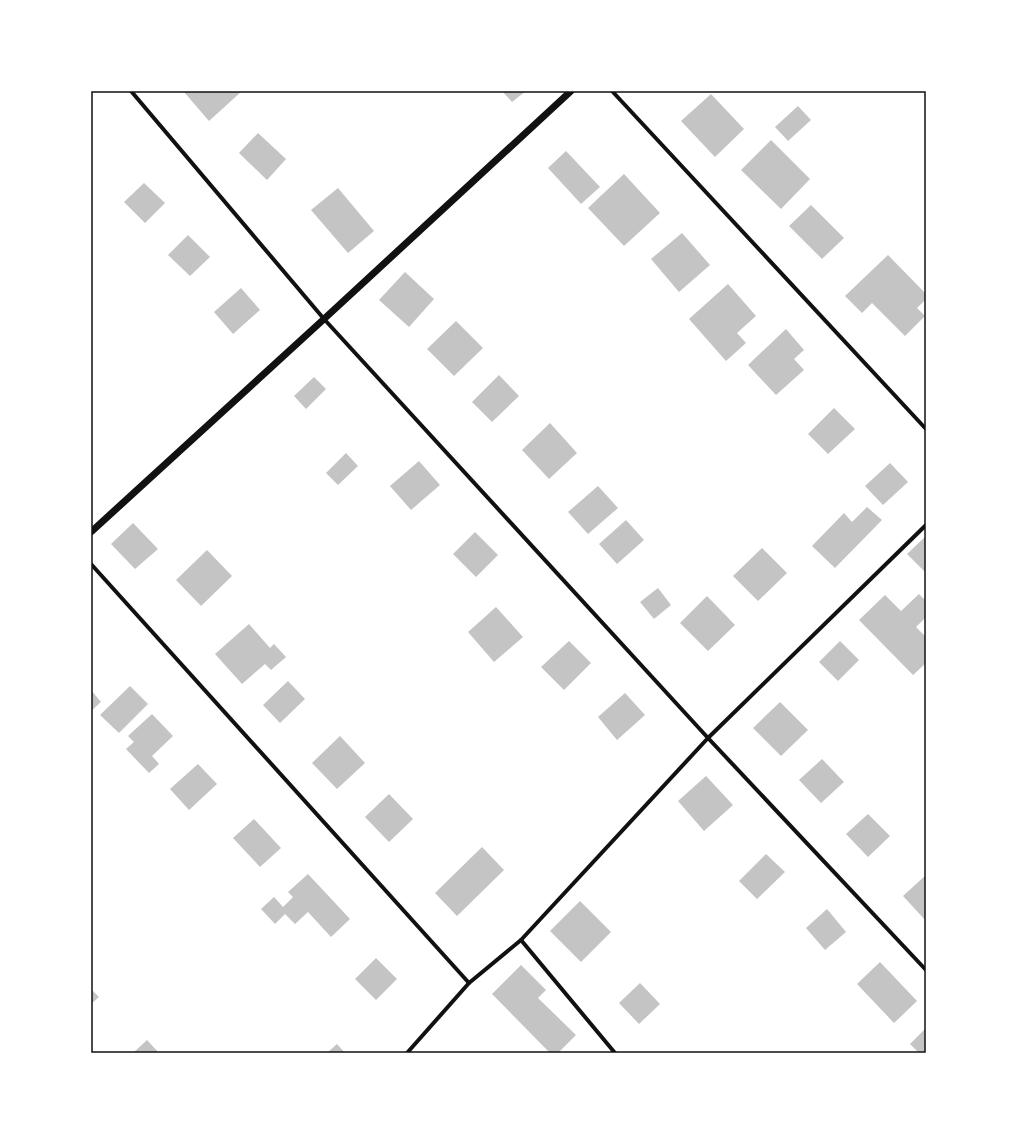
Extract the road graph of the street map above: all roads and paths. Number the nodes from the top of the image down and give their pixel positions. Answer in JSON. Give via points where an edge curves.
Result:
{"nodes":[{"id":1,"x":131,"y":91,"type":"edge"},
{"id":2,"x":571,"y":91,"type":"edge"},
{"id":3,"x":612,"y":91,"type":"edge"},
{"id":4,"x":324,"y":319,"type":"junction"},
{"id":5,"x":926,"y":429,"type":"edge"},
{"id":6,"x":926,"y":525,"type":"edge"},
{"id":7,"x":91,"y":532,"type":"edge"},
{"id":8,"x":91,"y":564,"type":"edge"},
{"id":9,"x":708,"y":738,"type":"junction"},
{"id":10,"x":522,"y":940,"type":"junction"},
{"id":11,"x":926,"y":970,"type":"edge"},
{"id":12,"x":469,"y":983,"type":"junction"},
{"id":13,"x":407,"y":1053,"type":"edge"},
{"id":14,"x":615,"y":1053,"type":"edge"}],
"edges":[{"from":1,"to":4,"type":"street"},
{"from":2,"to":4,"type":"street"},
{"from":3,"to":5,"type":"street"},
{"from":4,"to":7,"type":"street"},
{"from":4,"to":9,"type":"street"},
{"from":6,"to":9,"type":"street"},
{"from":8,"to":12,"type":"street"},
{"from":9,"to":10,"type":"street"},
{"from":9,"to":11,"type":"street"},
{"from":10,"to":12,"type":"street"},
{"from":10,"to":14,"type":"street"},
{"from":12,"to":13,"type":"street"}]}
